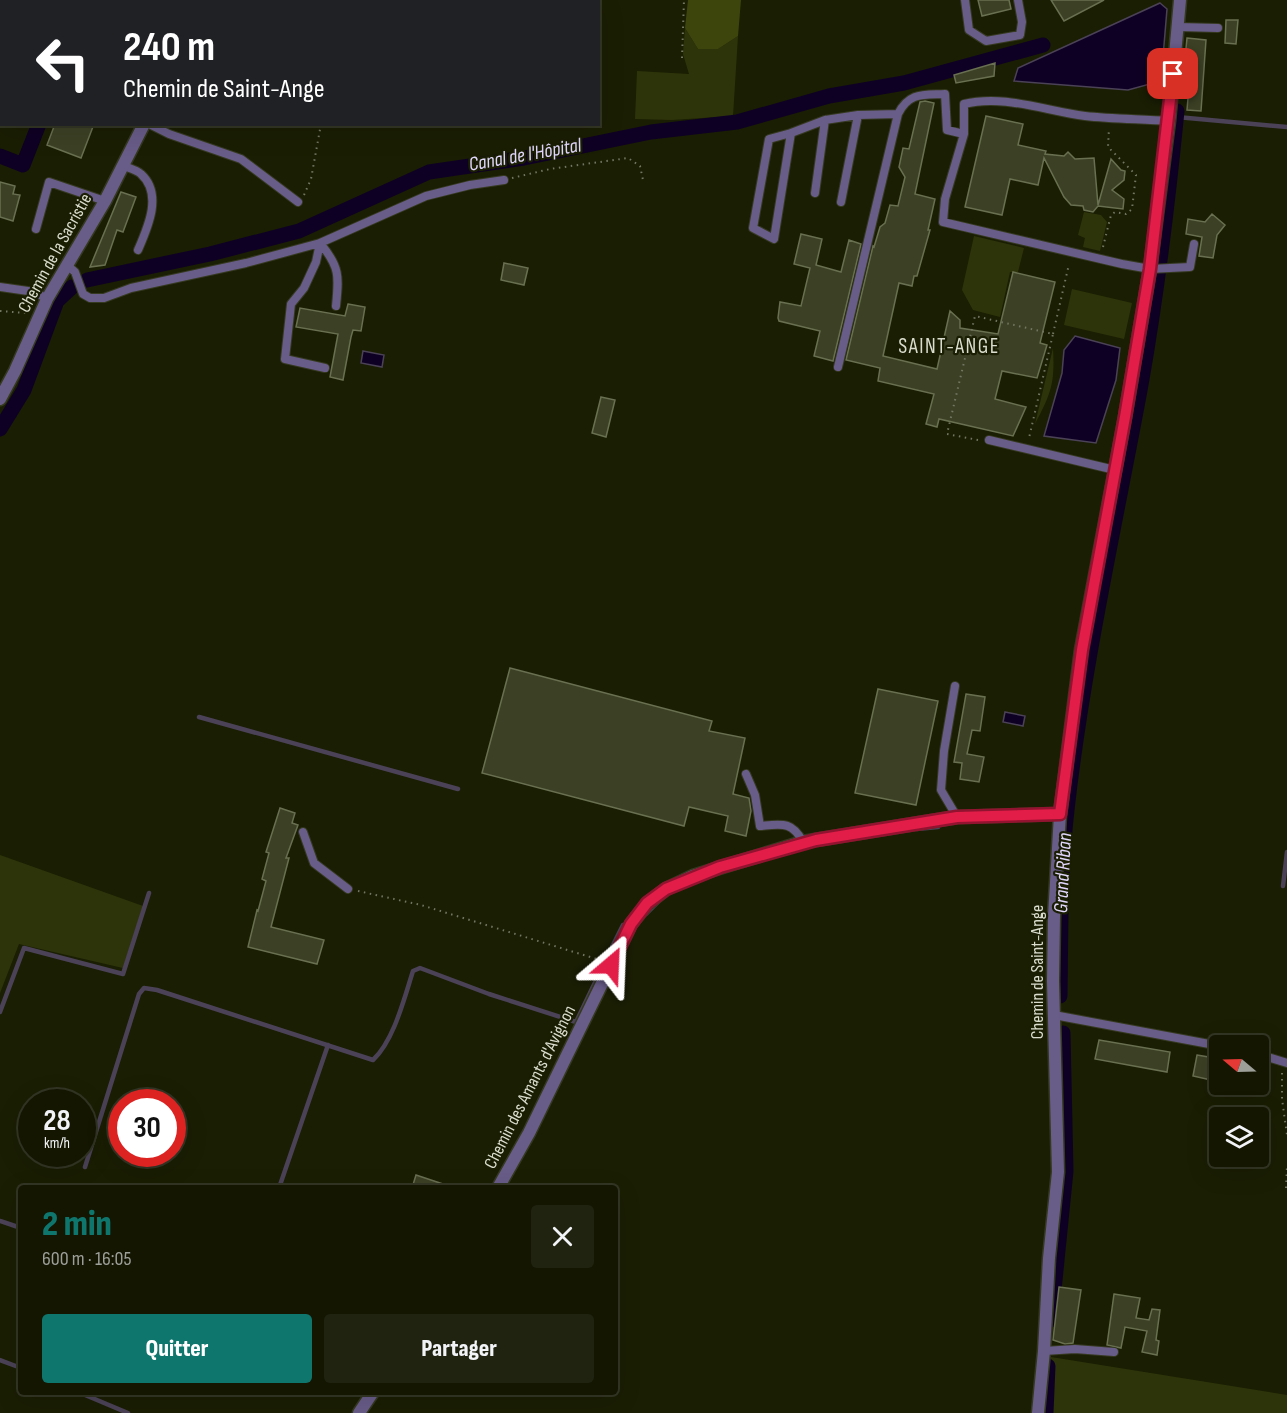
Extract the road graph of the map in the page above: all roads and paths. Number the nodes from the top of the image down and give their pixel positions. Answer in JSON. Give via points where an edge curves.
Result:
{"nodes":[{"id":1,"x":684,"y":0,"type":"edge"},
{"id":2,"x":965,"y":0,"type":"edge"},
{"id":3,"x":1018,"y":0,"type":"edge"},
{"id":4,"x":1180,"y":0,"type":"edge"},
{"id":5,"x":1178,"y":27,"type":"junction"},
{"id":6,"x":1218,"y":28,"type":"dead end"},
{"id":7,"x":682,"y":58,"type":"dead end"},
{"id":8,"x":898,"y":114,"type":"junction"},
{"id":9,"x":858,"y":115,"type":"junction"},
{"id":10,"x":1109,"y":117,"type":"junction"},
{"id":11,"x":825,"y":120,"type":"junction"},
{"id":12,"x":1169,"y":121,"type":"junction"},
{"id":13,"x":143,"y":126,"type":"edge"},
{"id":14,"x":153,"y":126,"type":"edge"},
{"id":15,"x":321,"y":126,"type":"edge"},
{"id":16,"x":790,"y":134,"type":"junction"},
{"id":17,"x":964,"y":134,"type":"junction"},
{"id":18,"x":124,"y":166,"type":"junction"},
{"id":19,"x":504,"y":180,"type":"joint"},
{"id":20,"x":643,"y":180,"type":"dead end"},
{"id":21,"x":815,"y":193,"type":"dead end"},
{"id":22,"x":105,"y":201,"type":"junction"},
{"id":23,"x":298,"y":202,"type":"joint"},
{"id":24,"x":841,"y":202,"type":"dead end"},
{"id":25,"x":36,"y":229,"type":"dead end"},
{"id":26,"x":320,"y":243,"type":"junction"},
{"id":27,"x":1194,"y":244,"type":"dead end"},
{"id":28,"x":138,"y":249,"type":"dead end"},
{"id":29,"x":1072,"y":252,"type":"junction"},
{"id":30,"x":1100,"y":259,"type":"junction"},
{"id":31,"x":68,"y":265,"type":"junction"},
{"id":32,"x":1150,"y":269,"type":"junction"},
{"id":33,"x":0,"y":287,"type":"edge"},
{"id":34,"x":47,"y":299,"type":"junction"},
{"id":35,"x":336,"y":306,"type":"dead end"},
{"id":36,"x":0,"y":311,"type":"edge"},
{"id":37,"x":40,"y":315,"type":"junction"},
{"id":38,"x":1053,"y":334,"type":"junction"},
{"id":39,"x":325,"y":368,"type":"dead end"},
{"id":40,"x":838,"y":368,"type":"dead end"},
{"id":41,"x":0,"y":399,"type":"edge"},
{"id":42,"x":989,"y":440,"type":"joint"},
{"id":43,"x":1026,"y":449,"type":"junction"},
{"id":44,"x":1115,"y":470,"type":"junction"},
{"id":45,"x":955,"y":686,"type":"dead end"},
{"id":46,"x":746,"y":774,"type":"dead end"},
{"id":47,"x":1060,"y":814,"type":"junction"},
{"id":48,"x":957,"y":817,"type":"junction"},
{"id":49,"x":303,"y":832,"type":"dead end"},
{"id":50,"x":803,"y":842,"type":"junction"},
{"id":51,"x":348,"y":889,"type":"joint"},
{"id":52,"x":611,"y":965,"type":"junction"},
{"id":53,"x":1054,"y":1015,"type":"junction"},
{"id":54,"x":1209,"y":1044,"type":"edge"},
{"id":55,"x":1269,"y":1057,"type":"edge"},
{"id":56,"x":1285,"y":1062,"type":"edge"},
{"id":57,"x":1287,"y":1135,"type":"edge"},
{"id":58,"x":1287,"y":1166,"type":"edge"},
{"id":59,"x":500,"y":1185,"type":"edge"},
{"id":60,"x":1286,"y":1188,"type":"edge"},
{"id":61,"x":1044,"y":1351,"type":"junction"},
{"id":62,"x":1114,"y":1352,"type":"dead end"},
{"id":63,"x":371,"y":1395,"type":"edge"},
{"id":64,"x":359,"y":1413,"type":"edge"},
{"id":65,"x":1038,"y":1413,"type":"edge"}],
"edges":[{"from":1,"to":7,"type":"path"},
{"from":2,"to":3,"type":"lane","via":[[969,30],[986,41],[1020,35]]},
{"from":4,"to":5,"type":"street","name":"Chemin de Saint-Ange"},
{"from":5,"to":6,"type":"lane"},
{"from":5,"to":12,"type":"street","name":"Chemin de Saint-Ange"},
{"from":8,"to":9,"type":"lane"},
{"from":8,"to":17,"type":"lane","via":[[902,105],[915,95],[945,94],[947,130]]},
{"from":8,"to":40,"type":"lane"},
{"from":9,"to":11,"type":"lane"},
{"from":9,"to":24,"type":"lane"},
{"from":10,"to":12,"type":"lane"},
{"from":10,"to":17,"type":"lane","via":[[979,100],[964,104]]},
{"from":10,"to":30,"type":"path","via":[[1108,147],[1136,175],[1132,209],[1126,214],[1111,215]]},
{"from":11,"to":16,"type":"lane"},
{"from":11,"to":21,"type":"lane"},
{"from":12,"to":32,"type":"street","name":"Chemin de Saint-Ange"},
{"from":13,"to":18,"type":"street","name":"Chemin de la Sacristie"},
{"from":14,"to":23,"type":"lane","via":[[241,159]]},
{"from":15,"to":23,"type":"path","via":[[311,179]]},
{"from":16,"to":16,"type":"lane","via":[[781,192],[774,239],[753,228],[769,139]]},
{"from":17,"to":29,"type":"lane","via":[[945,199],[943,222]]},
{"from":18,"to":22,"type":"street","name":"Chemin de la Sacristie"},
{"from":18,"to":28,"type":"lane","via":[[141,173],[153,195],[149,223]]},
{"from":19,"to":20,"type":"path","via":[[628,158],[640,166]]},
{"from":19,"to":26,"type":"lane","via":[[426,196]]},
{"from":22,"to":25,"type":"lane","via":[[49,182]]},
{"from":22,"to":31,"type":"street","name":"Chemin de la Sacristie"},
{"from":26,"to":31,"type":"lane","via":[[131,288],[104,298],[83,294],[75,272]]},
{"from":26,"to":35,"type":"lane","via":[[330,255],[338,276]]},
{"from":26,"to":39,"type":"lane","via":[[304,288],[291,304],[285,359]]},
{"from":27,"to":32,"type":"lane","via":[[1191,267]]},
{"from":29,"to":30,"type":"lane"},
{"from":29,"to":38,"type":"path"},
{"from":30,"to":32,"type":"lane"},
{"from":31,"to":34,"type":"street","name":"Chemin de la Sacristie"},
{"from":32,"to":44,"type":"street","name":"Chemin de Saint-Ange"},
{"from":33,"to":34,"type":"lane","via":[[36,292]]},
{"from":34,"to":37,"type":"street","name":"Chemin de la Sacristie"},
{"from":36,"to":37,"type":"path"},
{"from":37,"to":41,"type":"street","name":"Chemin de la Sacristie"},
{"from":38,"to":42,"type":"path","via":[[975,316],[947,434]]},
{"from":38,"to":43,"type":"path"},
{"from":42,"to":43,"type":"lane"},
{"from":43,"to":44,"type":"lane"},
{"from":44,"to":47,"type":"street","name":"Chemin de Saint-Ange","via":[[1082,650]]},
{"from":45,"to":48,"type":"lane","via":[[941,790]]},
{"from":46,"to":50,"type":"lane","via":[[755,795],[760,826],[786,824],[798,832]]},
{"from":47,"to":48,"type":"street","name":"Chemin des Amants d'Avignon"},
{"from":47,"to":53,"type":"street","name":"Chemin de Saint-Ange"},
{"from":48,"to":50,"type":"street","name":"Chemin des Amants d'Avignon"},
{"from":49,"to":51,"type":"lane","via":[[314,863]]},
{"from":50,"to":52,"type":"street","name":"Chemin des Amants d'Avignon","via":[[720,867],[666,889],[647,903],[631,924]]},
{"from":51,"to":52,"type":"path","via":[[421,905]]},
{"from":52,"to":59,"type":"street","name":"Chemin des Amants d'Avignon"},
{"from":53,"to":54,"type":"lane"},
{"from":53,"to":61,"type":"street","name":"Chemin de Saint-Ange","via":[[1058,1172]]},
{"from":55,"to":56,"type":"lane"},
{"from":56,"to":57,"type":"path","via":[[1282,1099]]},
{"from":58,"to":60,"type":"path"},
{"from":61,"to":62,"type":"lane","via":[[1075,1348]]},
{"from":61,"to":65,"type":"street","name":"Chemin de Saint-Ange"},
{"from":63,"to":64,"type":"street"}]}
